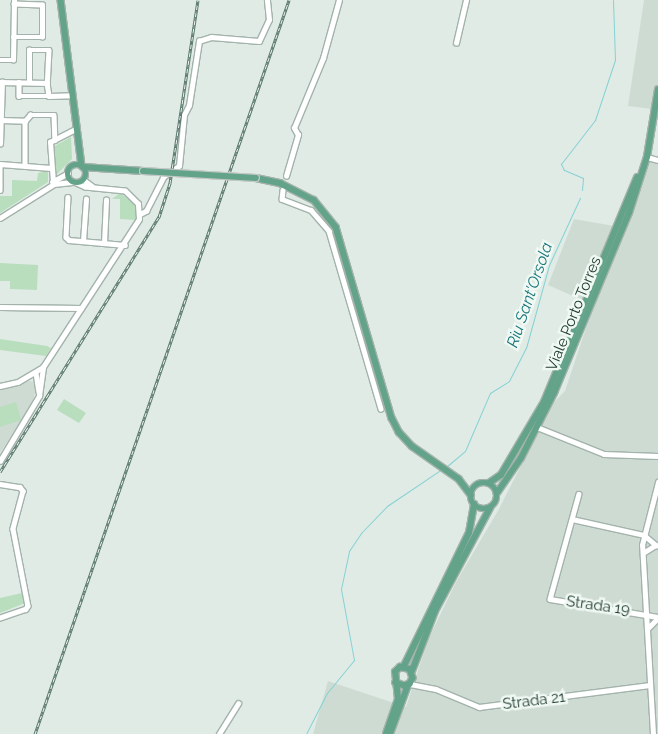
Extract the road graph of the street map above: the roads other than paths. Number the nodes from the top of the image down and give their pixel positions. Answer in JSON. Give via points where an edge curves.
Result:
{"nodes":[{"id":1,"x":61,"y":0,"type":"edge"},
{"id":2,"x":267,"y":0,"type":"edge"},
{"id":3,"x":339,"y":0,"type":"edge"},
{"id":4,"x":466,"y":0,"type":"edge"},
{"id":5,"x":14,"y":2,"type":"edge"},
{"id":6,"x":13,"y":37,"type":"junction"},
{"id":7,"x":456,"y":43,"type":"dead end"},
{"id":8,"x":0,"y":60,"type":"edge"},
{"id":9,"x":1,"y":82,"type":"edge"},
{"id":10,"x":19,"y":82,"type":"junction"},
{"id":11,"x":30,"y":82,"type":"junction"},
{"id":12,"x":47,"y":83,"type":"junction"},
{"id":13,"x":658,"y":90,"type":"edge"},
{"id":14,"x":72,"y":95,"type":"junction"},
{"id":15,"x":49,"y":96,"type":"junction"},
{"id":16,"x":1,"y":103,"type":"edge"},
{"id":17,"x":1,"y":120,"type":"edge"},
{"id":18,"x":25,"y":121,"type":"junction"},
{"id":19,"x":75,"y":129,"type":"junction"},
{"id":20,"x":650,"y":134,"type":"junction"},
{"id":21,"x":55,"y":140,"type":"junction"},
{"id":22,"x":0,"y":144,"type":"edge"},
{"id":23,"x":78,"y":150,"type":"junction"},
{"id":24,"x":646,"y":157,"type":"junction"},
{"id":25,"x":658,"y":160,"type":"edge"},
{"id":26,"x":0,"y":165,"type":"edge"},
{"id":27,"x":26,"y":165,"type":"junction"},
{"id":28,"x":74,"y":165,"type":"junction"},
{"id":29,"x":82,"y":166,"type":"junction"},
{"id":30,"x":51,"y":168,"type":"junction"},
{"id":31,"x":100,"y":168,"type":"junction"},
{"id":32,"x":68,"y":173,"type":"junction"},
{"id":33,"x":286,"y":176,"type":"dead end"},
{"id":34,"x":85,"y":178,"type":"junction"},
{"id":35,"x":52,"y":182,"type":"junction"},
{"id":36,"x":74,"y":182,"type":"junction"},
{"id":37,"x":95,"y":188,"type":"junction"},
{"id":38,"x":0,"y":190,"type":"edge"},
{"id":39,"x":283,"y":190,"type":"dead end"},
{"id":40,"x":42,"y":191,"type":"junction"},
{"id":41,"x":68,"y":197,"type":"dead end"},
{"id":42,"x":86,"y":199,"type":"dead end"},
{"id":43,"x":106,"y":200,"type":"dead end"},
{"id":44,"x":140,"y":214,"type":"junction"},
{"id":45,"x":0,"y":218,"type":"edge"},
{"id":46,"x":83,"y":241,"type":"junction"},
{"id":47,"x":104,"y":243,"type":"junction"},
{"id":48,"x":125,"y":245,"type":"junction"},
{"id":49,"x":0,"y":307,"type":"edge"},
{"id":50,"x":81,"y":308,"type":"junction"},
{"id":51,"x":364,"y":345,"type":"junction"},
{"id":52,"x":372,"y":345,"type":"junction"},
{"id":53,"x":43,"y":367,"type":"junction"},
{"id":54,"x":36,"y":373,"type":"junction"},
{"id":55,"x":0,"y":386,"type":"edge"},
{"id":56,"x":39,"y":396,"type":"junction"},
{"id":57,"x":381,"y":409,"type":"dead end"},
{"id":58,"x":537,"y":427,"type":"junction"},
{"id":59,"x":658,"y":456,"type":"edge"},
{"id":60,"x":0,"y":461,"type":"edge"},
{"id":61,"x":459,"y":479,"type":"junction"},
{"id":62,"x":658,"y":482,"type":"edge"},
{"id":63,"x":479,"y":483,"type":"junction"},
{"id":64,"x":489,"y":483,"type":"junction"},
{"id":65,"x":0,"y":484,"type":"edge"},
{"id":66,"x":497,"y":492,"type":"junction"},
{"id":67,"x":579,"y":494,"type":"dead end"},
{"id":68,"x":471,"y":495,"type":"junction"},
{"id":69,"x":474,"y":504,"type":"junction"},
{"id":70,"x":490,"y":508,"type":"junction"},
{"id":71,"x":572,"y":519,"type":"junction"},
{"id":72,"x":644,"y":535,"type":"junction"},
{"id":73,"x":657,"y":545,"type":"edge"},
{"id":74,"x":642,"y":553,"type":"junction"},
{"id":75,"x":645,"y":613,"type":"junction"},
{"id":76,"x":0,"y":618,"type":"edge"},
{"id":77,"x":658,"y":618,"type":"edge"},
{"id":78,"x":646,"y":630,"type":"junction"},
{"id":79,"x":404,"y":666,"type":"junction"},
{"id":80,"x":411,"y":679,"type":"junction"},
{"id":81,"x":396,"y":682,"type":"junction"},
{"id":82,"x":650,"y":685,"type":"junction"},
{"id":83,"x":238,"y":703,"type":"dead end"},
{"id":84,"x":219,"y":734,"type":"edge"},
{"id":85,"x":386,"y":734,"type":"edge"},
{"id":86,"x":390,"y":734,"type":"edge"},
{"id":87,"x":653,"y":734,"type":"edge"}],
"edges":[{"from":1,"to":14,"type":"main road"},
{"from":2,"to":44,"type":"street","via":[[269,20],[259,41],[211,37],[199,41],[190,105],[184,115],[179,166],[163,177],[146,211]]},
{"from":3,"to":33,"type":"street","via":[[323,58],[294,128],[298,136]]},
{"from":4,"to":7,"type":"street"},
{"from":5,"to":6,"type":"street"},
{"from":5,"to":6,"type":"street","via":[[42,5],[42,37]]},
{"from":6,"to":8,"type":"street","via":[[12,60]]},
{"from":9,"to":10,"type":"street"},
{"from":9,"to":16,"type":"street"},
{"from":10,"to":11,"type":"street"},
{"from":10,"to":15,"type":"street","via":[[19,96]]},
{"from":11,"to":12,"type":"street"},
{"from":11,"to":12,"type":"street","via":[[29,50],[48,50]]},
{"from":12,"to":15,"type":"street"},
{"from":13,"to":20,"type":"main road","name":"Viale Porto Torres"},
{"from":14,"to":15,"type":"street"},
{"from":14,"to":19,"type":"main road"},
{"from":16,"to":17,"type":"street"},
{"from":17,"to":18,"type":"street"},
{"from":17,"to":22,"type":"street"},
{"from":18,"to":21,"type":"street","via":[[30,114],[54,115]]},
{"from":18,"to":27,"type":"street"},
{"from":19,"to":21,"type":"street"},
{"from":19,"to":23,"type":"main road"},
{"from":20,"to":24,"type":"main road","name":"Viale Porto Torres"},
{"from":20,"to":64,"type":"main road","name":"Viale Porto Torres","via":[[619,225],[544,402],[501,475]]},
{"from":21,"to":30,"type":"street","via":[[49,145]]},
{"from":23,"to":28,"type":"main road"},
{"from":23,"to":29,"type":"main road"},
{"from":23,"to":31,"type":"main road","via":[[85,160]]},
{"from":24,"to":25,"type":"street"},
{"from":24,"to":58,"type":"main road","name":"Viale Porto Torres","via":[[629,213]]},
{"from":26,"to":27,"type":"street"},
{"from":26,"to":38,"type":"street"},
{"from":27,"to":30,"type":"street"},
{"from":28,"to":29,"type":"main road"},
{"from":28,"to":32,"type":"main road"},
{"from":29,"to":31,"type":"main road"},
{"from":29,"to":34,"type":"main road"},
{"from":30,"to":35,"type":"street"},
{"from":31,"to":34,"type":"main road"},
{"from":31,"to":52,"type":"main road","bridge":true,"via":[[256,178],[280,183],[314,200],[336,226]]},
{"from":32,"to":35,"type":"street"},
{"from":32,"to":36,"type":"main road"},
{"from":34,"to":36,"type":"main road"},
{"from":34,"to":37,"type":"street"},
{"from":35,"to":40,"type":"street"},
{"from":36,"to":37,"type":"street"},
{"from":36,"to":40,"type":"street","via":[[58,182]]},
{"from":37,"to":44,"type":"street","via":[[125,191],[136,200]]},
{"from":39,"to":51,"type":"street","via":[[282,199],[311,210],[329,231]]},
{"from":40,"to":45,"type":"street"},
{"from":41,"to":46,"type":"street","via":[[66,237]]},
{"from":42,"to":46,"type":"street"},
{"from":43,"to":47,"type":"street"},
{"from":44,"to":48,"type":"street"},
{"from":46,"to":47,"type":"street"},
{"from":47,"to":48,"type":"street"},
{"from":48,"to":50,"type":"street"},
{"from":49,"to":50,"type":"street"},
{"from":50,"to":53,"type":"street"},
{"from":51,"to":52,"type":"street"},
{"from":51,"to":57,"type":"street"},
{"from":52,"to":61,"type":"main road","via":[[399,432]]},
{"from":53,"to":54,"type":"street"},
{"from":53,"to":56,"type":"street"},
{"from":54,"to":55,"type":"street"},
{"from":54,"to":56,"type":"street"},
{"from":56,"to":60,"type":"street"},
{"from":58,"to":59,"type":"street","via":[[604,454]]},
{"from":58,"to":66,"type":"main road","name":"Viale Porto Torres"},
{"from":61,"to":63,"type":"main road"},
{"from":61,"to":68,"type":"main road"},
{"from":62,"to":72,"type":"street"},
{"from":63,"to":64,"type":"main road"},
{"from":63,"to":68,"type":"main road"},
{"from":64,"to":66,"type":"main road"},
{"from":65,"to":76,"type":"street","via":[[20,487],[23,491],[13,529],[28,606]]},
{"from":66,"to":70,"type":"main road","via":[[496,502]]},
{"from":67,"to":71,"type":"street"},
{"from":68,"to":69,"type":"main road"},
{"from":69,"to":70,"type":"main road"},
{"from":69,"to":79,"type":"main road","via":[[469,533]]},
{"from":70,"to":80,"type":"main road","via":[[435,611]]},
{"from":71,"to":72,"type":"street"},
{"from":71,"to":75,"type":"street","name":"Strada 19","via":[[550,599]]},
{"from":72,"to":73,"type":"street"},
{"from":72,"to":74,"type":"street"},
{"from":73,"to":74,"type":"street"},
{"from":74,"to":75,"type":"street"},
{"from":75,"to":77,"type":"street","name":"Strada 19"},
{"from":75,"to":78,"type":"street"},
{"from":77,"to":78,"type":"street"},
{"from":78,"to":82,"type":"street"},
{"from":79,"to":80,"type":"main road"},
{"from":79,"to":81,"type":"main road","via":[[394,672]]},
{"from":80,"to":81,"type":"main road"},
{"from":80,"to":82,"type":"street","name":"Strada 21","via":[[479,707]]},
{"from":80,"to":86,"type":"main road"},
{"from":81,"to":85,"type":"main road","via":[[398,699]]},
{"from":82,"to":87,"type":"street"},
{"from":83,"to":84,"type":"street"}]}
